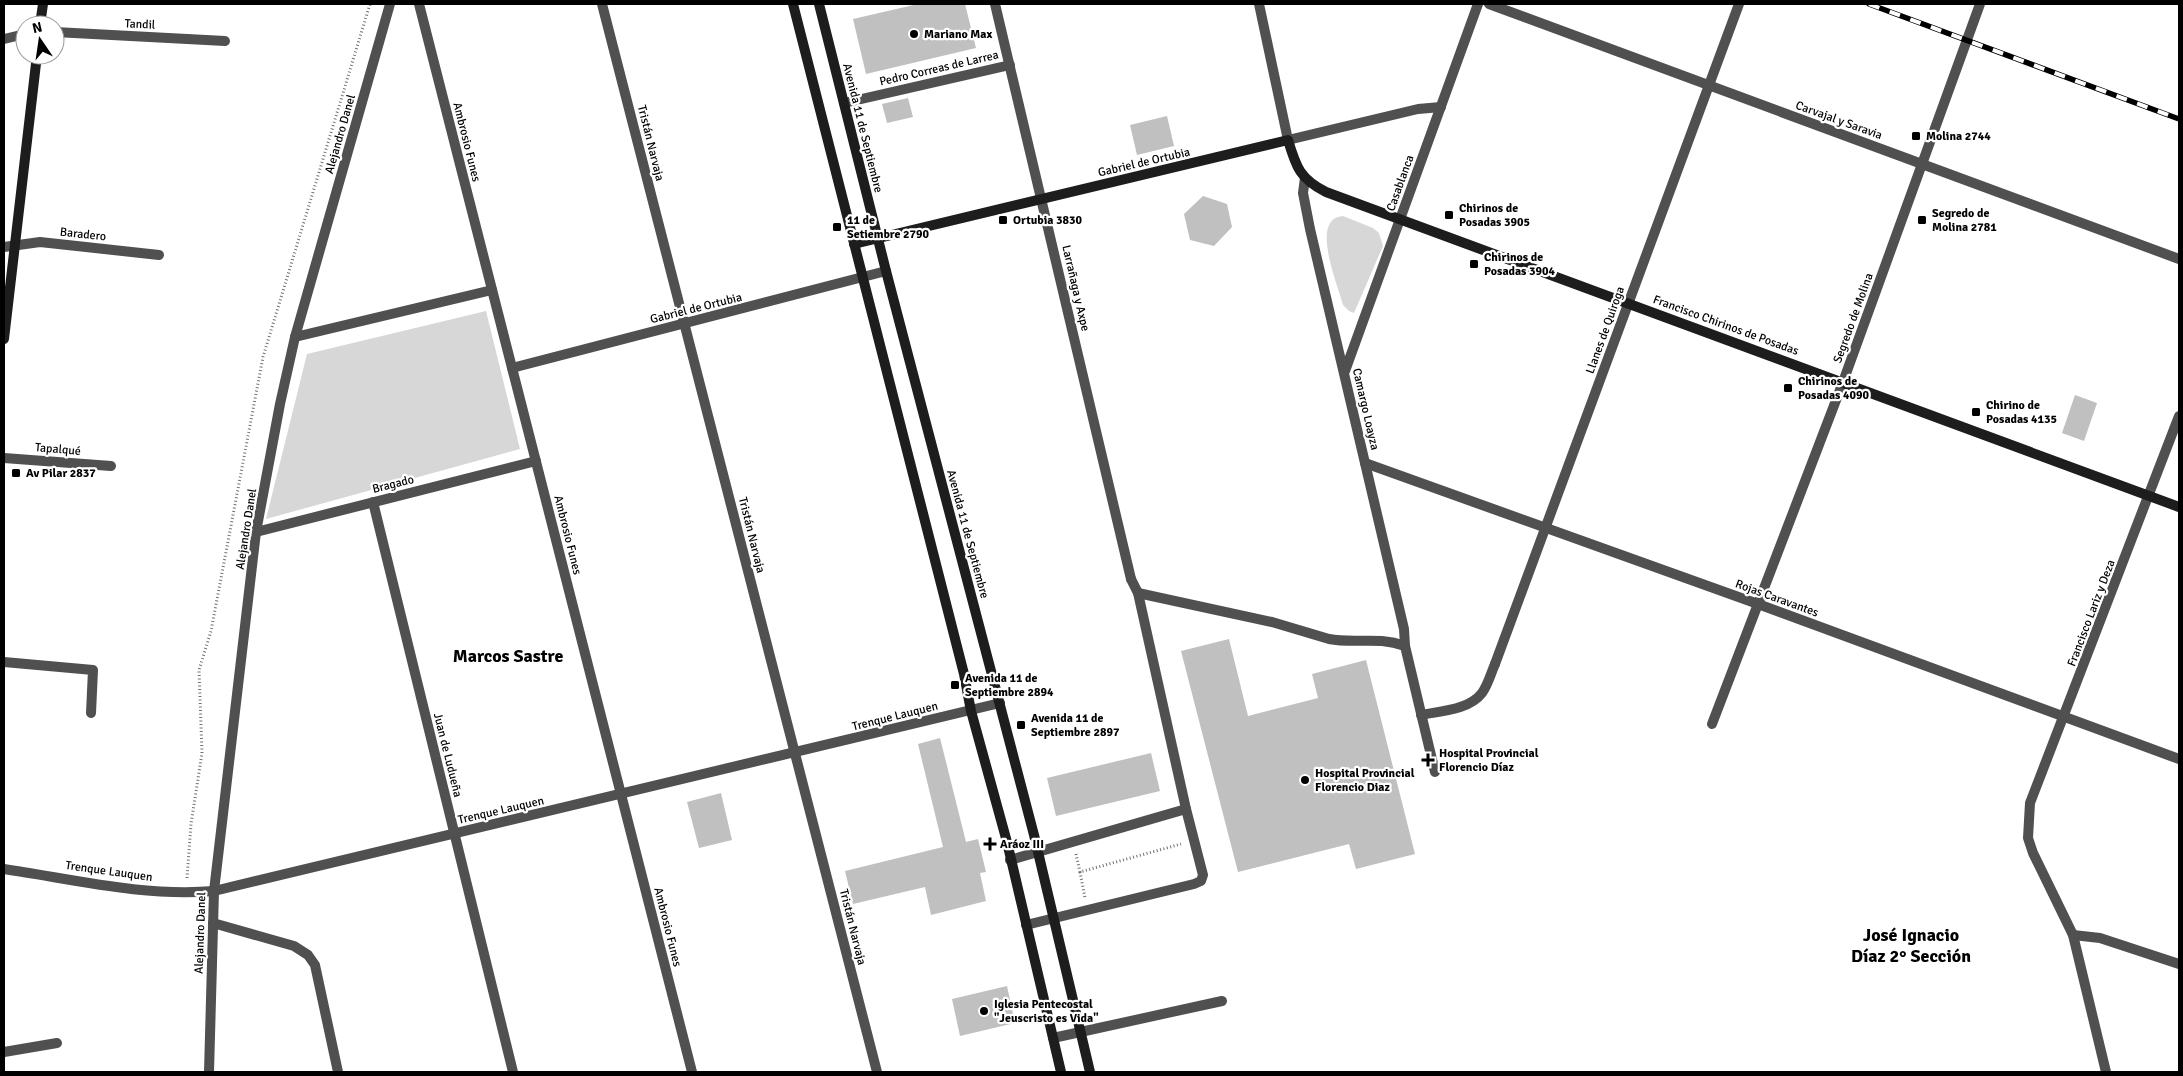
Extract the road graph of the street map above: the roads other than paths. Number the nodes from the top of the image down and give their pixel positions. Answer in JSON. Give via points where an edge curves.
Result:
{"nodes":[{"id":1,"x":390,"y":4,"type":"edge"},
{"id":2,"x":418,"y":4,"type":"edge"},
{"id":3,"x":602,"y":4,"type":"edge"},
{"id":4,"x":793,"y":4,"type":"edge"},
{"id":5,"x":819,"y":4,"type":"edge"},
{"id":6,"x":995,"y":4,"type":"edge"},
{"id":7,"x":1259,"y":4,"type":"edge"},
{"id":8,"x":1478,"y":4,"type":"edge"},
{"id":9,"x":1489,"y":4,"type":"edge"},
{"id":10,"x":1739,"y":4,"type":"edge"},
{"id":11,"x":1980,"y":4,"type":"edge"},
{"id":12,"x":65,"y":33,"type":"edge"},
{"id":13,"x":225,"y":41,"type":"dead end"},
{"id":14,"x":36,"y":65,"type":"edge"},
{"id":15,"x":1010,"y":65,"type":"junction"},
{"id":16,"x":1709,"y":85,"type":"junction"},
{"id":17,"x":844,"y":103,"type":"junction"},
{"id":18,"x":1441,"y":107,"type":"junction"},
{"id":19,"x":1288,"y":140,"type":"junction"},
{"id":20,"x":1922,"y":164,"type":"junction"},
{"id":21,"x":1305,"y":178,"type":"junction"},
{"id":22,"x":1042,"y":199,"type":"junction"},
{"id":23,"x":1400,"y":218,"type":"junction"},
{"id":24,"x":878,"y":238,"type":"junction"},
{"id":25,"x":15,"y":244,"type":"junction"},
{"id":26,"x":854,"y":244,"type":"junction"},
{"id":27,"x":4,"y":247,"type":"edge"},
{"id":28,"x":159,"y":255,"type":"dead end"},
{"id":29,"x":2179,"y":259,"type":"edge"},
{"id":30,"x":886,"y":272,"type":"junction"},
{"id":31,"x":863,"y":278,"type":"junction"},
{"id":32,"x":492,"y":290,"type":"junction"},
{"id":33,"x":1629,"y":302,"type":"junction"},
{"id":34,"x":685,"y":324,"type":"junction"},
{"id":35,"x":295,"y":337,"type":"junction"},
{"id":36,"x":4,"y":339,"type":"edge"},
{"id":37,"x":512,"y":368,"type":"junction"},
{"id":38,"x":1345,"y":371,"type":"junction"},
{"id":39,"x":1843,"y":382,"type":"junction"},
{"id":40,"x":2179,"y":416,"type":"edge"},
{"id":41,"x":4,"y":458,"type":"edge"},
{"id":42,"x":536,"y":461,"type":"junction"},
{"id":43,"x":1366,"y":463,"type":"junction"},
{"id":44,"x":111,"y":466,"type":"dead end"},
{"id":45,"x":2150,"y":496,"type":"junction"},
{"id":46,"x":373,"y":502,"type":"junction"},
{"id":47,"x":2179,"y":507,"type":"edge"},
{"id":48,"x":1546,"y":527,"type":"junction"},
{"id":49,"x":256,"y":532,"type":"junction"},
{"id":50,"x":1138,"y":593,"type":"junction"},
{"id":51,"x":1758,"y":604,"type":"junction"},
{"id":52,"x":1405,"y":646,"type":"junction"},
{"id":53,"x":4,"y":662,"type":"edge"},
{"id":54,"x":1000,"y":703,"type":"junction"},
{"id":55,"x":971,"y":711,"type":"junction"},
{"id":56,"x":91,"y":713,"type":"dead end"},
{"id":57,"x":1421,"y":715,"type":"junction"},
{"id":58,"x":2064,"y":718,"type":"junction"},
{"id":59,"x":1712,"y":724,"type":"dead end"},
{"id":60,"x":796,"y":753,"type":"junction"},
{"id":61,"x":2179,"y":759,"type":"edge"},
{"id":62,"x":1435,"y":772,"type":"dead end"},
{"id":63,"x":622,"y":794,"type":"junction"},
{"id":64,"x":1186,"y":810,"type":"junction"},
{"id":65,"x":454,"y":834,"type":"junction"},
{"id":66,"x":1038,"y":853,"type":"junction"},
{"id":67,"x":1010,"y":860,"type":"junction"},
{"id":68,"x":4,"y":869,"type":"edge"},
{"id":69,"x":214,"y":891,"type":"junction"},
{"id":70,"x":1053,"y":918,"type":"junction"},
{"id":71,"x":213,"y":923,"type":"junction"},
{"id":72,"x":1026,"y":925,"type":"junction"},
{"id":73,"x":2073,"y":935,"type":"junction"},
{"id":74,"x":2179,"y":964,"type":"edge"},
{"id":75,"x":1222,"y":1001,"type":"dead end"},
{"id":76,"x":1080,"y":1032,"type":"junction"},
{"id":77,"x":1053,"y":1038,"type":"junction"},
{"id":78,"x":57,"y":1043,"type":"dead end"},
{"id":79,"x":4,"y":1052,"type":"edge"},
{"id":80,"x":209,"y":1072,"type":"edge"},
{"id":81,"x":338,"y":1072,"type":"edge"},
{"id":82,"x":513,"y":1072,"type":"edge"},
{"id":83,"x":692,"y":1072,"type":"edge"},
{"id":84,"x":877,"y":1072,"type":"edge"},
{"id":85,"x":1061,"y":1072,"type":"edge"},
{"id":86,"x":1090,"y":1072,"type":"edge"},
{"id":87,"x":2106,"y":1072,"type":"edge"}],
"edges":[{"from":1,"to":35,"type":"street","name":"Alejandro Danel"},
{"from":2,"to":32,"type":"street","name":"Ambrosio Funes"},
{"from":3,"to":34,"type":"street","name":"Tristán Narvaja"},
{"from":4,"to":26,"type":"main road"},
{"from":5,"to":17,"type":"main road","name":"Avenida 11 de Septiembre"},
{"from":6,"to":15,"type":"street","name":"Larrañaga y Axpe"},
{"from":7,"to":19,"type":"street"},
{"from":8,"to":18,"type":"street","name":"Casablanca"},
{"from":9,"to":16,"type":"street","name":"Carvajal y Saravia"},
{"from":10,"to":16,"type":"street","name":"Llanes de Quiroga"},
{"from":11,"to":20,"type":"street","name":"Segredo de Molina"},
{"from":12,"to":13,"type":"street","name":"Tandil"},
{"from":14,"to":25,"type":"main road"},
{"from":15,"to":17,"type":"street","name":"Pedro Correas de Larrea"},
{"from":15,"to":22,"type":"street","name":"Larrañaga y Axpe"},
{"from":16,"to":20,"type":"street","name":"Carvajal y Saravia"},
{"from":16,"to":33,"type":"street","name":"Llanes de Quiroga"},
{"from":17,"to":24,"type":"main road","name":"Avenida 11 de Septiembre"},
{"from":18,"to":19,"type":"street","name":"Gabriel de Ortubia","via":[[1418,109]]},
{"from":18,"to":23,"type":"street","name":"Casablanca"},
{"from":19,"to":21,"type":"main road","name":"Francisco Chirinos de Posadas"},
{"from":19,"to":22,"type":"main road","name":"Gabriel de Ortubia"},
{"from":20,"to":29,"type":"street","name":"Carvajal y Saravia"},
{"from":20,"to":39,"type":"street","name":"Segredo de Molina"},
{"from":21,"to":23,"type":"main road","name":"Francisco Chirinos de Posadas","via":[[1326,192]]},
{"from":21,"to":38,"type":"street","name":"Camargo Loayza","via":[[1303,193],[1308,220]]},
{"from":22,"to":24,"type":"main road","name":"Gabriel de Ortubia"},
{"from":22,"to":50,"type":"street","name":"Larrañaga y Axpe","via":[[1131,579]]},
{"from":23,"to":33,"type":"main road","name":"Francisco Chirinos de Posadas"},
{"from":23,"to":38,"type":"street","name":"Casablanca"},
{"from":24,"to":26,"type":"main road","name":"Gabriel de Ortubia"},
{"from":24,"to":30,"type":"main road","name":"Avenida 11 de Septiembre"},
{"from":25,"to":27,"type":"street","name":"Baradero"},
{"from":25,"to":28,"type":"street","name":"Baradero","via":[[40,242]]},
{"from":25,"to":36,"type":"main road"},
{"from":26,"to":31,"type":"main road"},
{"from":30,"to":31,"type":"street","name":"Gabriel de Ortubia"},
{"from":30,"to":54,"type":"main road","name":"Avenida 11 de Septiembre"},
{"from":31,"to":34,"type":"street","name":"Gabriel de Ortubia"},
{"from":31,"to":55,"type":"main road"},
{"from":32,"to":35,"type":"street"},
{"from":32,"to":37,"type":"street","name":"Ambrosio Funes"},
{"from":33,"to":39,"type":"main road","name":"Francisco Chirinos de Posadas"},
{"from":33,"to":48,"type":"street","name":"Llanes de Quiroga"},
{"from":34,"to":37,"type":"street","name":"Gabriel de Ortubia"},
{"from":34,"to":60,"type":"street","name":"Tristán Narvaja"},
{"from":35,"to":49,"type":"street","name":"Alejandro Danel"},
{"from":37,"to":42,"type":"street","name":"Ambrosio Funes"},
{"from":38,"to":43,"type":"street","name":"Camargo Loayza"},
{"from":39,"to":45,"type":"main road","name":"Francisco Chirinos de Posadas"},
{"from":39,"to":51,"type":"street","name":"Segredo de Molina"},
{"from":40,"to":45,"type":"street","name":"Francisco Lariz y Deza"},
{"from":41,"to":44,"type":"street","name":"Tapalqué"},
{"from":42,"to":46,"type":"street","name":"Bragado"},
{"from":42,"to":63,"type":"street","name":"Ambrosio Funes"},
{"from":43,"to":48,"type":"street","name":"Rojas Caravantes"},
{"from":43,"to":52,"type":"street","name":"Camargo Loayza","via":[[1404,629]]},
{"from":45,"to":47,"type":"main road","name":"Francisco Chirinos de Posadas"},
{"from":45,"to":58,"type":"street","name":"Francisco Lariz y Deza"},
{"from":46,"to":49,"type":"street","name":"Bragado"},
{"from":46,"to":65,"type":"street","name":"Juan de Ludueña"},
{"from":48,"to":51,"type":"street","name":"Rojas Caravantes"},
{"from":48,"to":57,"type":"street","name":"Llanes de Quiroga","via":[[1484,691],[1468,704]]},
{"from":49,"to":69,"type":"street","name":"Alejandro Danel"},
{"from":50,"to":52,"type":"street","via":[[1272,622],[1338,641],[1376,639]]},
{"from":50,"to":64,"type":"street","name":"Larrañaga y Axpe"},
{"from":51,"to":58,"type":"street","name":"Rojas Caravantes"},
{"from":51,"to":59,"type":"street","name":"Segredo de Molina"},
{"from":52,"to":57,"type":"street","name":"Camargo Loayza"},
{"from":53,"to":56,"type":"street","via":[[93,670]]},
{"from":54,"to":55,"type":"street","name":"Trenque Lauquen"},
{"from":54,"to":66,"type":"main road","name":"Avenida 11 de Septiembre"},
{"from":55,"to":60,"type":"street","name":"Trenque Lauquen"},
{"from":55,"to":67,"type":"main road"},
{"from":57,"to":62,"type":"street","name":"Camargo Loayza"},
{"from":58,"to":61,"type":"street","name":"Rojas Caravantes"},
{"from":58,"to":73,"type":"street","name":"Francisco Lariz y Deza","via":[[2030,804],[2028,838]]},
{"from":60,"to":63,"type":"street","name":"Trenque Lauquen"},
{"from":60,"to":84,"type":"street","name":"Tristán Narvaja"},
{"from":63,"to":65,"type":"street","name":"Trenque Lauquen"},
{"from":63,"to":83,"type":"street","name":"Ambrosio Funes"},
{"from":64,"to":66,"type":"street"},
{"from":64,"to":70,"type":"street","name":"Larrañaga y Axpe","via":[[1203,875],[1201,881]]},
{"from":65,"to":69,"type":"street","name":"Trenque Lauquen"},
{"from":65,"to":82,"type":"street","name":"Juan de Ludueña"},
{"from":66,"to":67,"type":"street"},
{"from":66,"to":70,"type":"main road","name":"Avenida 11 de Septiembre"},
{"from":67,"to":72,"type":"main road"},
{"from":68,"to":69,"type":"street","name":"Trenque Lauquen","via":[[186,894]]},
{"from":69,"to":71,"type":"street","name":"Alejandro Danel"},
{"from":70,"to":72,"type":"street"},
{"from":70,"to":76,"type":"main road","name":"Avenida 11 de Septiembre"},
{"from":71,"to":80,"type":"street","name":"Alejandro Danel"},
{"from":71,"to":81,"type":"street","via":[[294,946],[308,955],[315,965]]},
{"from":72,"to":77,"type":"main road"},
{"from":73,"to":74,"type":"street","via":[[2100,938]]},
{"from":73,"to":87,"type":"street","name":"Francisco Lariz y Deza"},
{"from":75,"to":76,"type":"street"},
{"from":76,"to":77,"type":"street"},
{"from":76,"to":86,"type":"main road","name":"Avenida 11 de Septiembre"},
{"from":77,"to":85,"type":"main road"},
{"from":78,"to":79,"type":"street"}]}
